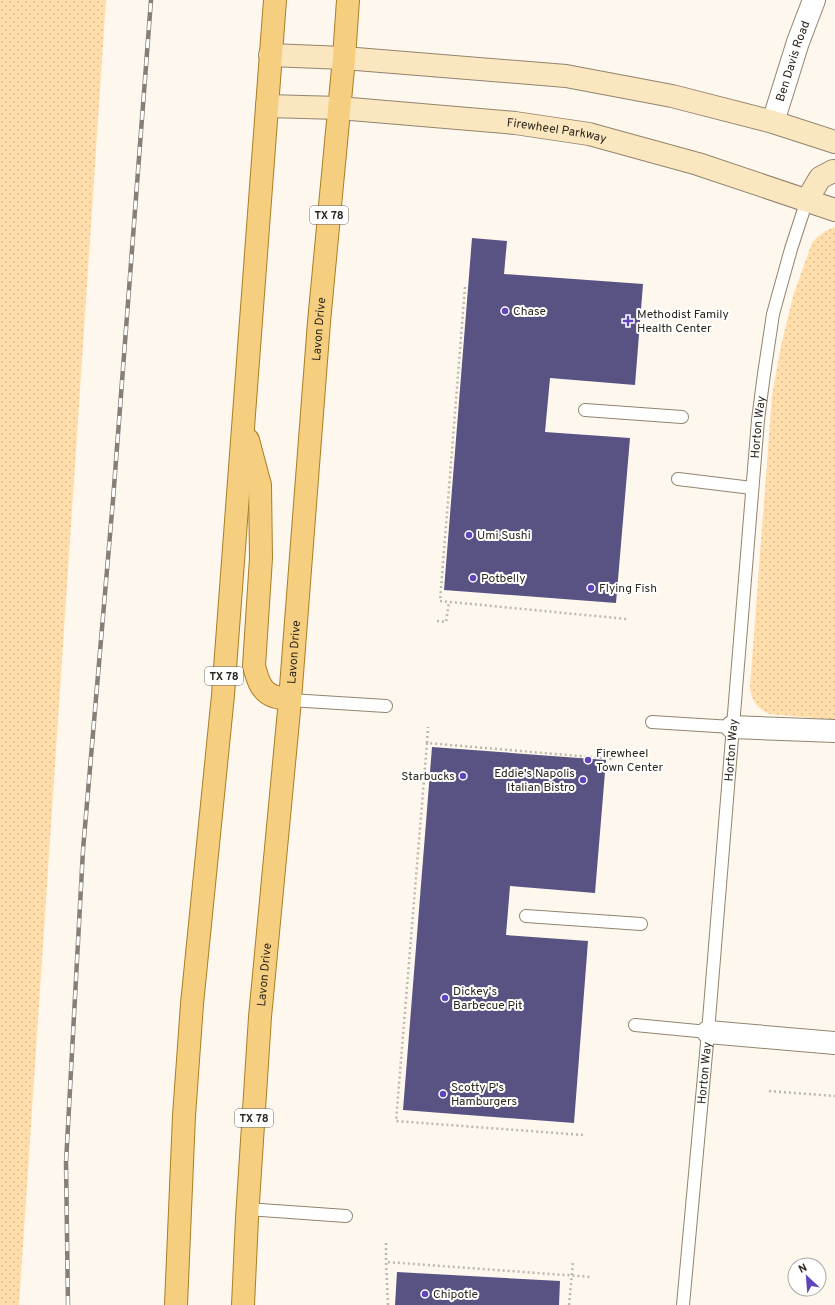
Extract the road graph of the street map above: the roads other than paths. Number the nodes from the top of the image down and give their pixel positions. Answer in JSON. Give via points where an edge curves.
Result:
{"nodes":[{"id":1,"x":275,"y":0,"type":"edge"},
{"id":2,"x":348,"y":0,"type":"edge"},
{"id":3,"x":814,"y":0,"type":"edge"},
{"id":4,"x":270,"y":55,"type":"junction"},
{"id":5,"x":344,"y":58,"type":"junction"},
{"id":6,"x":267,"y":106,"type":"junction"},
{"id":7,"x":339,"y":108,"type":"junction"},
{"id":8,"x":773,"y":122,"type":"junction"},
{"id":9,"x":835,"y":142,"type":"edge"},
{"id":10,"x":835,"y":172,"type":"edge"},
{"id":11,"x":807,"y":200,"type":"junction"},
{"id":12,"x":835,"y":210,"type":"edge"},
{"id":13,"x":586,"y":410,"type":"dead end"},
{"id":14,"x":682,"y":417,"type":"dead end"},
{"id":15,"x":243,"y":425,"type":"junction"},
{"id":16,"x":678,"y":479,"type":"dead end"},
{"id":17,"x":752,"y":488,"type":"junction"},
{"id":18,"x":290,"y":700,"type":"junction"},
{"id":19,"x":386,"y":706,"type":"dead end"},
{"id":20,"x":652,"y":722,"type":"dead end"},
{"id":21,"x":732,"y":727,"type":"junction"},
{"id":22,"x":835,"y":731,"type":"edge"},
{"id":23,"x":526,"y":916,"type":"dead end"},
{"id":24,"x":641,"y":924,"type":"dead end"},
{"id":25,"x":635,"y":1025,"type":"dead end"},
{"id":26,"x":708,"y":1032,"type":"junction"},
{"id":27,"x":835,"y":1043,"type":"edge"},
{"id":28,"x":247,"y":1209,"type":"junction"},
{"id":29,"x":346,"y":1216,"type":"dead end"},
{"id":30,"x":176,"y":1305,"type":"edge"},
{"id":31,"x":243,"y":1305,"type":"edge"},
{"id":32,"x":683,"y":1305,"type":"edge"}],
"edges":[{"from":1,"to":4,"type":"main road","number":"TX 78"},
{"from":2,"to":5,"type":"main road","name":"Lavon Drive","number":"TX 78"},
{"from":3,"to":8,"type":"street","name":"Ben Davis Road"},
{"from":4,"to":5,"type":"main road"},
{"from":4,"to":6,"type":"main road","number":"TX 78"},
{"from":5,"to":7,"type":"main road","name":"Lavon Drive","number":"TX 78"},
{"from":5,"to":8,"type":"main road","via":[[566,76],[672,96]]},
{"from":6,"to":7,"type":"main road","name":"Firewheel Parkway"},
{"from":6,"to":15,"type":"main road","number":"TX 78"},
{"from":7,"to":11,"type":"main road","name":"Firewheel Parkway","via":[[515,123],[589,134],[698,164]]},
{"from":7,"to":18,"type":"main road","name":"Lavon Drive","number":"TX 78","via":[[319,322]]},
{"from":8,"to":9,"type":"main road"},
{"from":10,"to":11,"type":"main road","via":[[820,178]]},
{"from":11,"to":12,"type":"main road","name":"Firewheel Parkway"},
{"from":11,"to":17,"type":"lane","name":"Horton Way","via":[[773,314],[758,420]]},
{"from":13,"to":14,"type":"lane"},
{"from":15,"to":18,"type":"main road","via":[[260,485],[261,558],[254,666],[262,688],[271,696]]},
{"from":15,"to":30,"type":"main road","number":"TX 78","via":[[223,695],[192,1004],[184,1116]]},
{"from":16,"to":17,"type":"lane"},
{"from":17,"to":21,"type":"lane","name":"Horton Way"},
{"from":18,"to":19,"type":"lane"},
{"from":18,"to":28,"type":"main road","name":"Lavon Drive","number":"TX 78","via":[[260,1017]]},
{"from":20,"to":21,"type":"lane"},
{"from":21,"to":22,"type":"street"},
{"from":21,"to":26,"type":"lane","name":"Horton Way"},
{"from":23,"to":24,"type":"lane"},
{"from":25,"to":26,"type":"lane"},
{"from":26,"to":27,"type":"street"},
{"from":26,"to":32,"type":"lane","name":"Horton Way"},
{"from":28,"to":29,"type":"lane"},
{"from":28,"to":31,"type":"main road","name":"Lavon Drive","number":"TX 78"}]}
